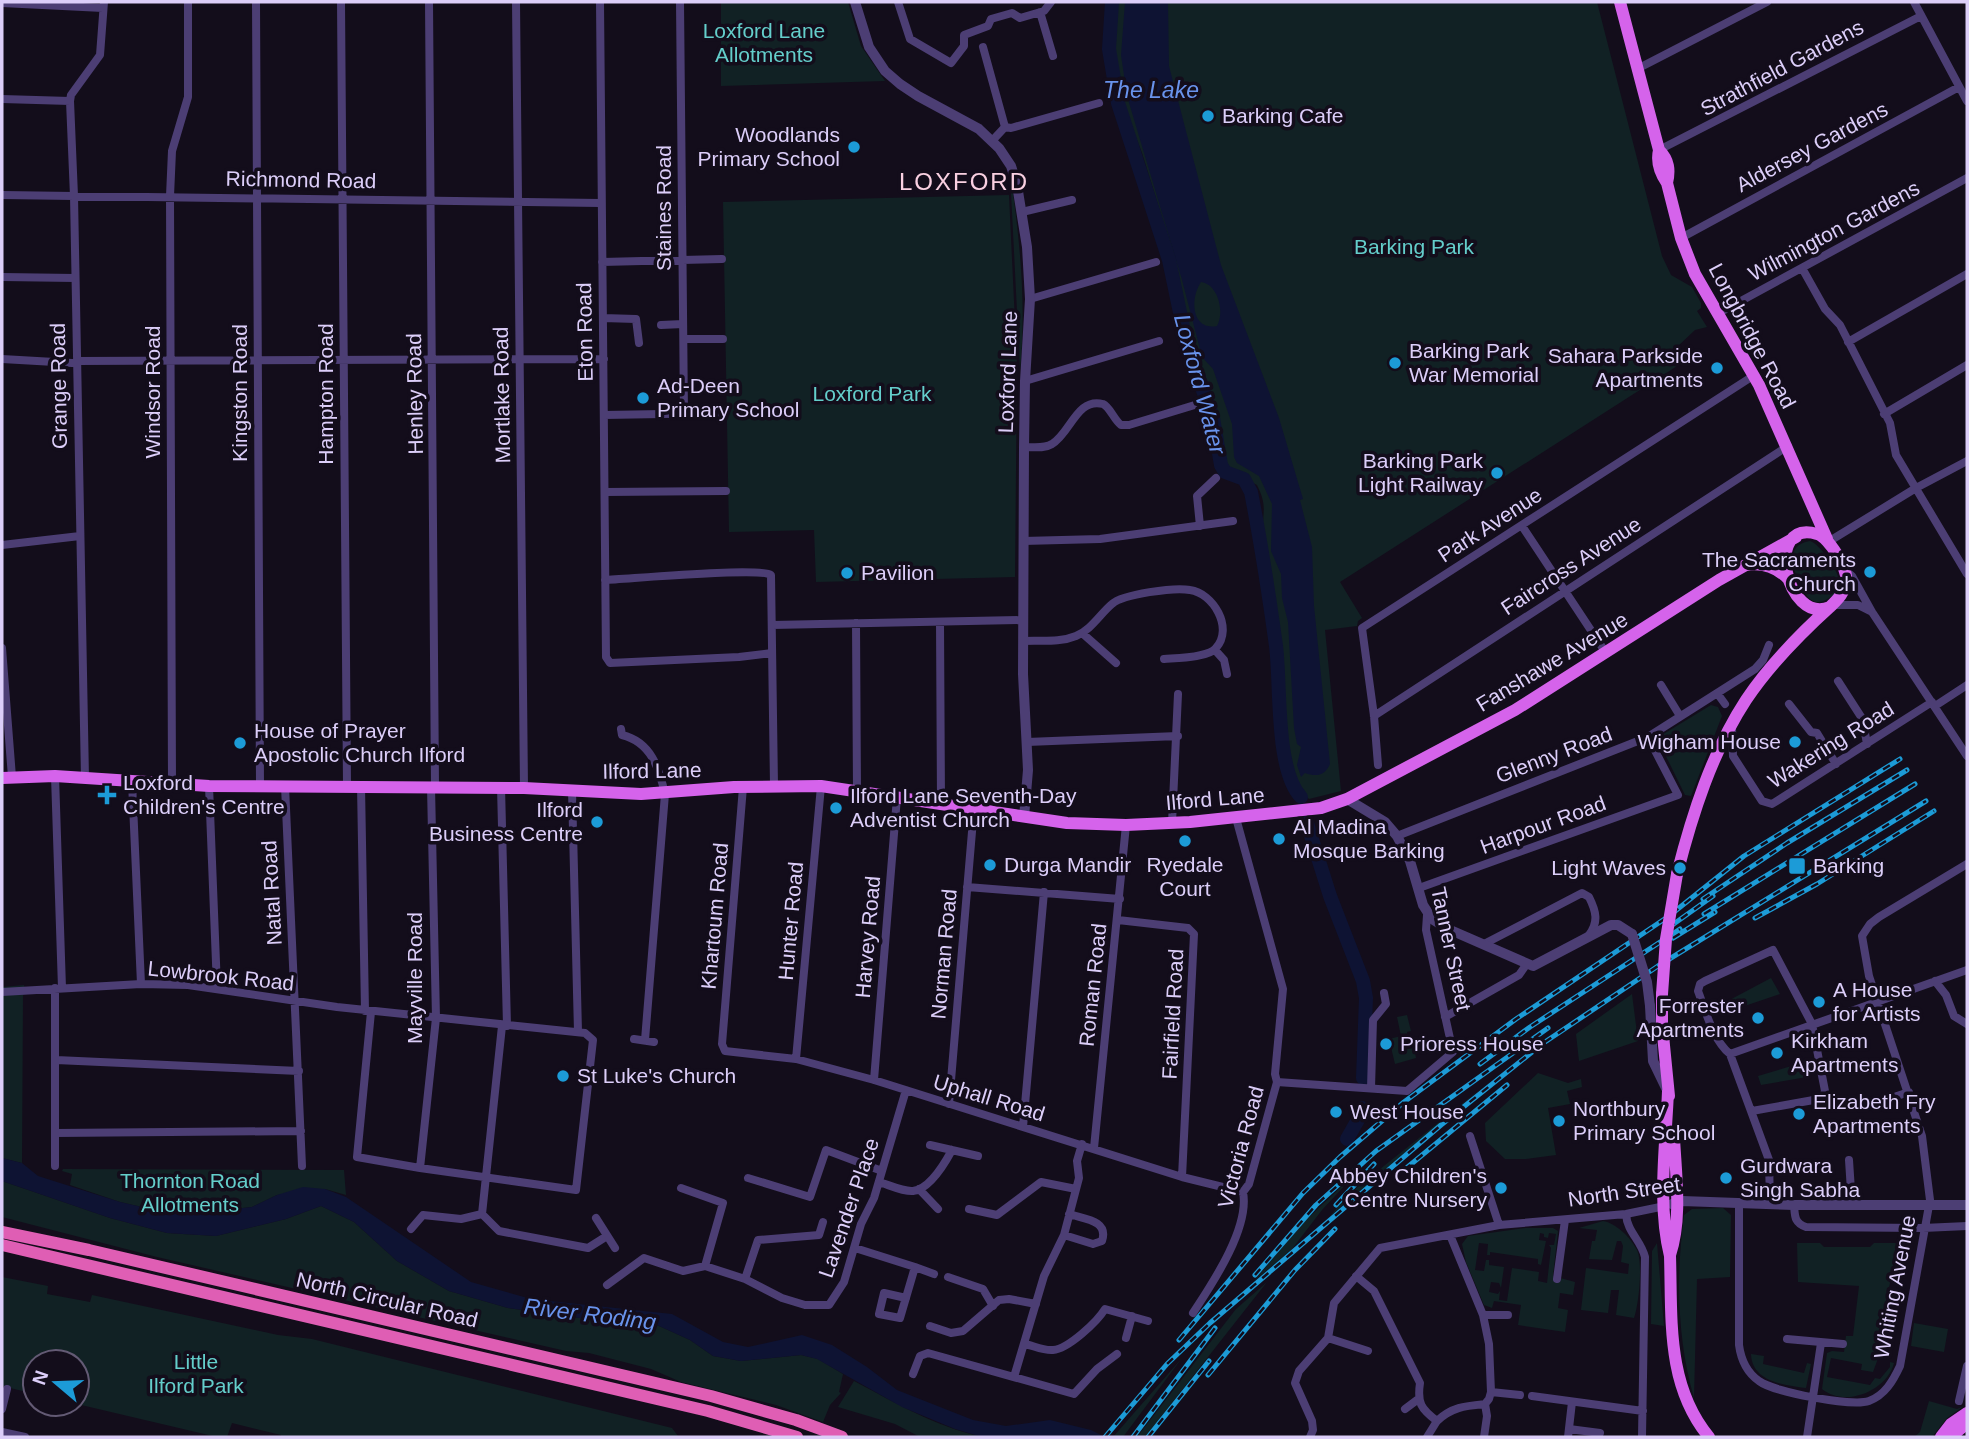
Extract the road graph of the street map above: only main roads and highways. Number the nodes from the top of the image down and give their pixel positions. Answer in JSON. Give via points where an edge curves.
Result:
{"nodes":[{"id":1,"x":1620,"y":2,"type":"edge"},
{"id":2,"x":1812,"y":503,"type":"junction"},
{"id":3,"x":1798,"y":536,"type":"junction"},
{"id":4,"x":1828,"y":540,"type":"junction"},
{"id":5,"x":1736,"y":569,"type":"junction"},
{"id":6,"x":1794,"y":589,"type":"junction"},
{"id":7,"x":1831,"y":606,"type":"junction"},
{"id":8,"x":1801,"y":637,"type":"junction"},
{"id":9,"x":7,"y":778,"type":"edge"},
{"id":10,"x":1301,"y":810,"type":"joint"},
{"id":11,"x":1668,"y":1091,"type":"junction"},
{"id":12,"x":1670,"y":1205,"type":"junction"},
{"id":13,"x":2,"y":1223,"type":"edge"},
{"id":14,"x":2,"y":1232,"type":"edge"},
{"id":15,"x":2,"y":1247,"type":"edge"},
{"id":16,"x":89,"y":1250,"type":"junction"},
{"id":17,"x":1670,"y":1256,"type":"junction"},
{"id":18,"x":1967,"y":1413,"type":"edge"},
{"id":19,"x":1967,"y":1423,"type":"edge"},
{"id":20,"x":794,"y":1436,"type":"edge"},
{"id":21,"x":842,"y":1437,"type":"edge"},
{"id":22,"x":1709,"y":1437,"type":"edge"},
{"id":23,"x":1941,"y":1437,"type":"edge"},
{"id":24,"x":1951,"y":1437,"type":"edge"}],
"edges":[{"from":1,"to":2,"type":"main road","name":"Longbridge Road","via":[[1659,150],[1661,175],[1681,238]]},
{"from":2,"to":3,"type":"main road","via":[[1812,516]]},
{"from":2,"to":4,"type":"main road","name":"Longbridge Road"},
{"from":3,"to":4,"type":"main road","via":[[1816,533]]},
{"from":3,"to":5,"type":"main road","name":"Fanshawe Avenue"},
{"from":3,"to":6,"type":"main road","via":[[1784,558]]},
{"from":4,"to":7,"type":"main road","via":[[1847,579]]},
{"from":5,"to":6,"type":"main road","via":[[1763,565],[1780,571]]},
{"from":5,"to":10,"type":"main road","name":"Fanshawe Avenue","via":[[1515,710],[1347,799]]},
{"from":6,"to":7,"type":"main road","via":[[1806,605],[1825,610]]},
{"from":6,"to":8,"type":"main road","via":[[1804,619]]},
{"from":7,"to":8,"type":"main road"},
{"from":8,"to":11,"type":"main road","bridge":true,"via":[[1758,684],[1732,725],[1698,802],[1677,874],[1666,939],[1662,1024]]},
{"from":9,"to":10,"type":"main road","name":"Ilford Lane","via":[[55,776],[209,786],[501,787],[617,794],[821,786],[1067,823],[1126,825]]},
{"from":11,"to":12,"type":"main road"},
{"from":11,"to":12,"type":"main road","via":[[1675,1171]]},
{"from":12,"to":17,"type":"main road","via":[[1666,1240]]},
{"from":12,"to":17,"type":"main road","via":[[1676,1222]]},
{"from":13,"to":16,"type":"highway"},
{"from":14,"to":16,"type":"highway","name":"North Circular Road"},
{"from":15,"to":20,"type":"highway","name":"North Circular Road","via":[[708,1411]]},
{"from":16,"to":21,"type":"highway","name":"North Circular Road","via":[[711,1396]]},
{"from":17,"to":22,"type":"main road","via":[[1677,1373],[1692,1413]]},
{"from":18,"to":23,"type":"main road"},
{"from":19,"to":24,"type":"main road"}]}
